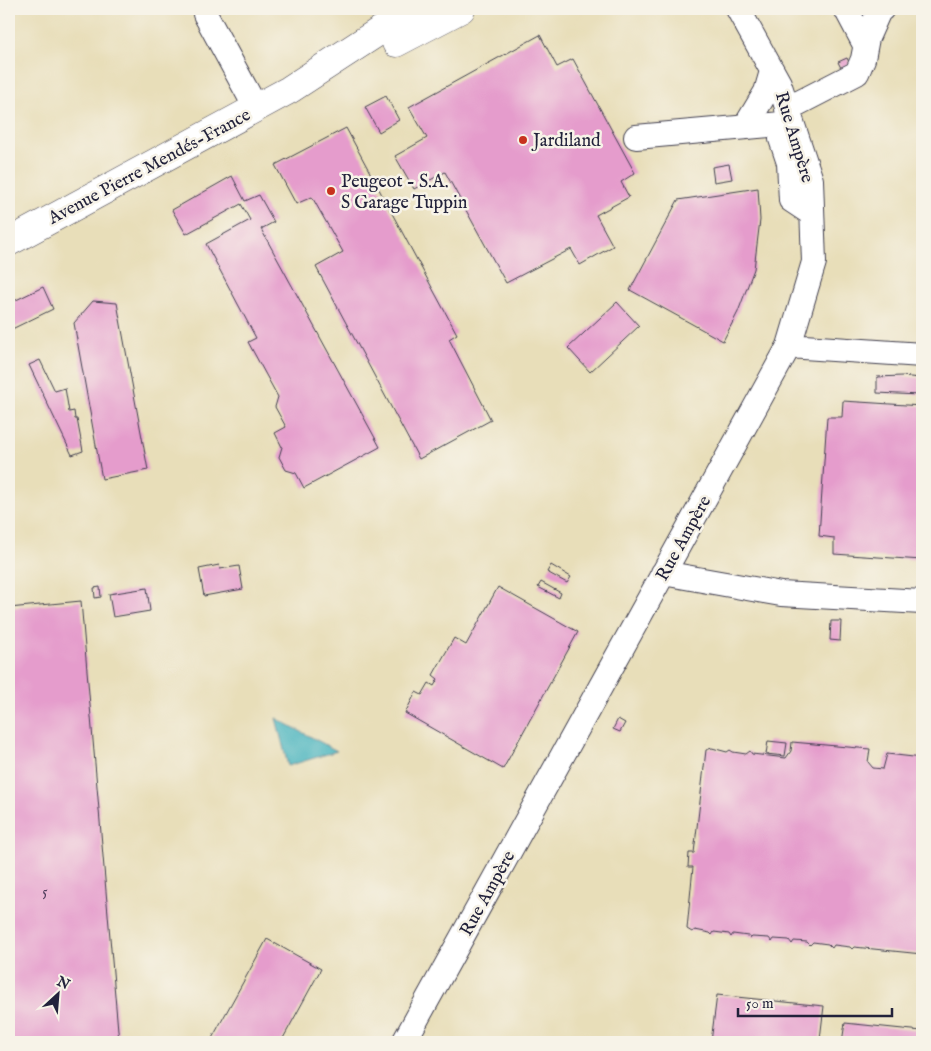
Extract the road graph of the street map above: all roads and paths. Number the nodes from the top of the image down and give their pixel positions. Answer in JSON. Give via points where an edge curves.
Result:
{"nodes":[{"id":1,"x":420,"y":9,"type":"edge"},
{"id":2,"x":461,"y":9,"type":"edge"},
{"id":3,"x":738,"y":9,"type":"edge"},
{"id":4,"x":846,"y":9,"type":"edge"},
{"id":5,"x":882,"y":9,"type":"edge"},
{"id":6,"x":205,"y":14,"type":"dead end"},
{"id":7,"x":865,"y":45,"type":"junction"},
{"id":8,"x":772,"y":71,"type":"junction"},
{"id":9,"x":289,"y":90,"type":"junction"},
{"id":10,"x":256,"y":108,"type":"junction"},
{"id":11,"x":790,"y":116,"type":"junction"},
{"id":12,"x":754,"y":126,"type":"junction"},
{"id":13,"x":636,"y":136,"type":"dead end"},
{"id":14,"x":812,"y":214,"type":"junction"},
{"id":15,"x":9,"y":242,"type":"edge"},
{"id":16,"x":789,"y":346,"type":"junction"},
{"id":17,"x":922,"y":355,"type":"edge"},
{"id":18,"x":663,"y":573,"type":"junction"},
{"id":19,"x":922,"y":602,"type":"edge"},
{"id":20,"x":404,"y":1042,"type":"edge"}],
"edges":[{"from":1,"to":9,"type":"main road","name":"Avenue Pierre Mendés-France"},
{"from":2,"to":9,"type":"main road","name":"Avenue Pierre Mendés-France","via":[[389,46]]},
{"from":3,"to":8,"type":"street","name":"Rue Ampère"},
{"from":4,"to":7,"type":"street"},
{"from":5,"to":7,"type":"street"},
{"from":6,"to":10,"type":"street"},
{"from":7,"to":11,"type":"street","via":[[857,73]]},
{"from":8,"to":11,"type":"street","name":"Rue Ampère"},
{"from":8,"to":12,"type":"street"},
{"from":9,"to":10,"type":"main road","name":"Avenue Pierre Mendés-France"},
{"from":10,"to":15,"type":"main road","name":"Avenue Pierre Mendés-France"},
{"from":11,"to":12,"type":"street"},
{"from":11,"to":14,"type":"street","name":"Rue Ampère","via":[[811,180]]},
{"from":12,"to":13,"type":"street"},
{"from":12,"to":14,"type":"street","via":[[782,139],[790,164],[791,200]]},
{"from":14,"to":16,"type":"street","name":"Rue Ampère","via":[[814,262]]},
{"from":16,"to":17,"type":"street"},
{"from":16,"to":18,"type":"street","name":"Rue Ampère"},
{"from":18,"to":19,"type":"street","via":[[781,594]]},
{"from":18,"to":20,"type":"street","name":"Rue Ampère"}]}
